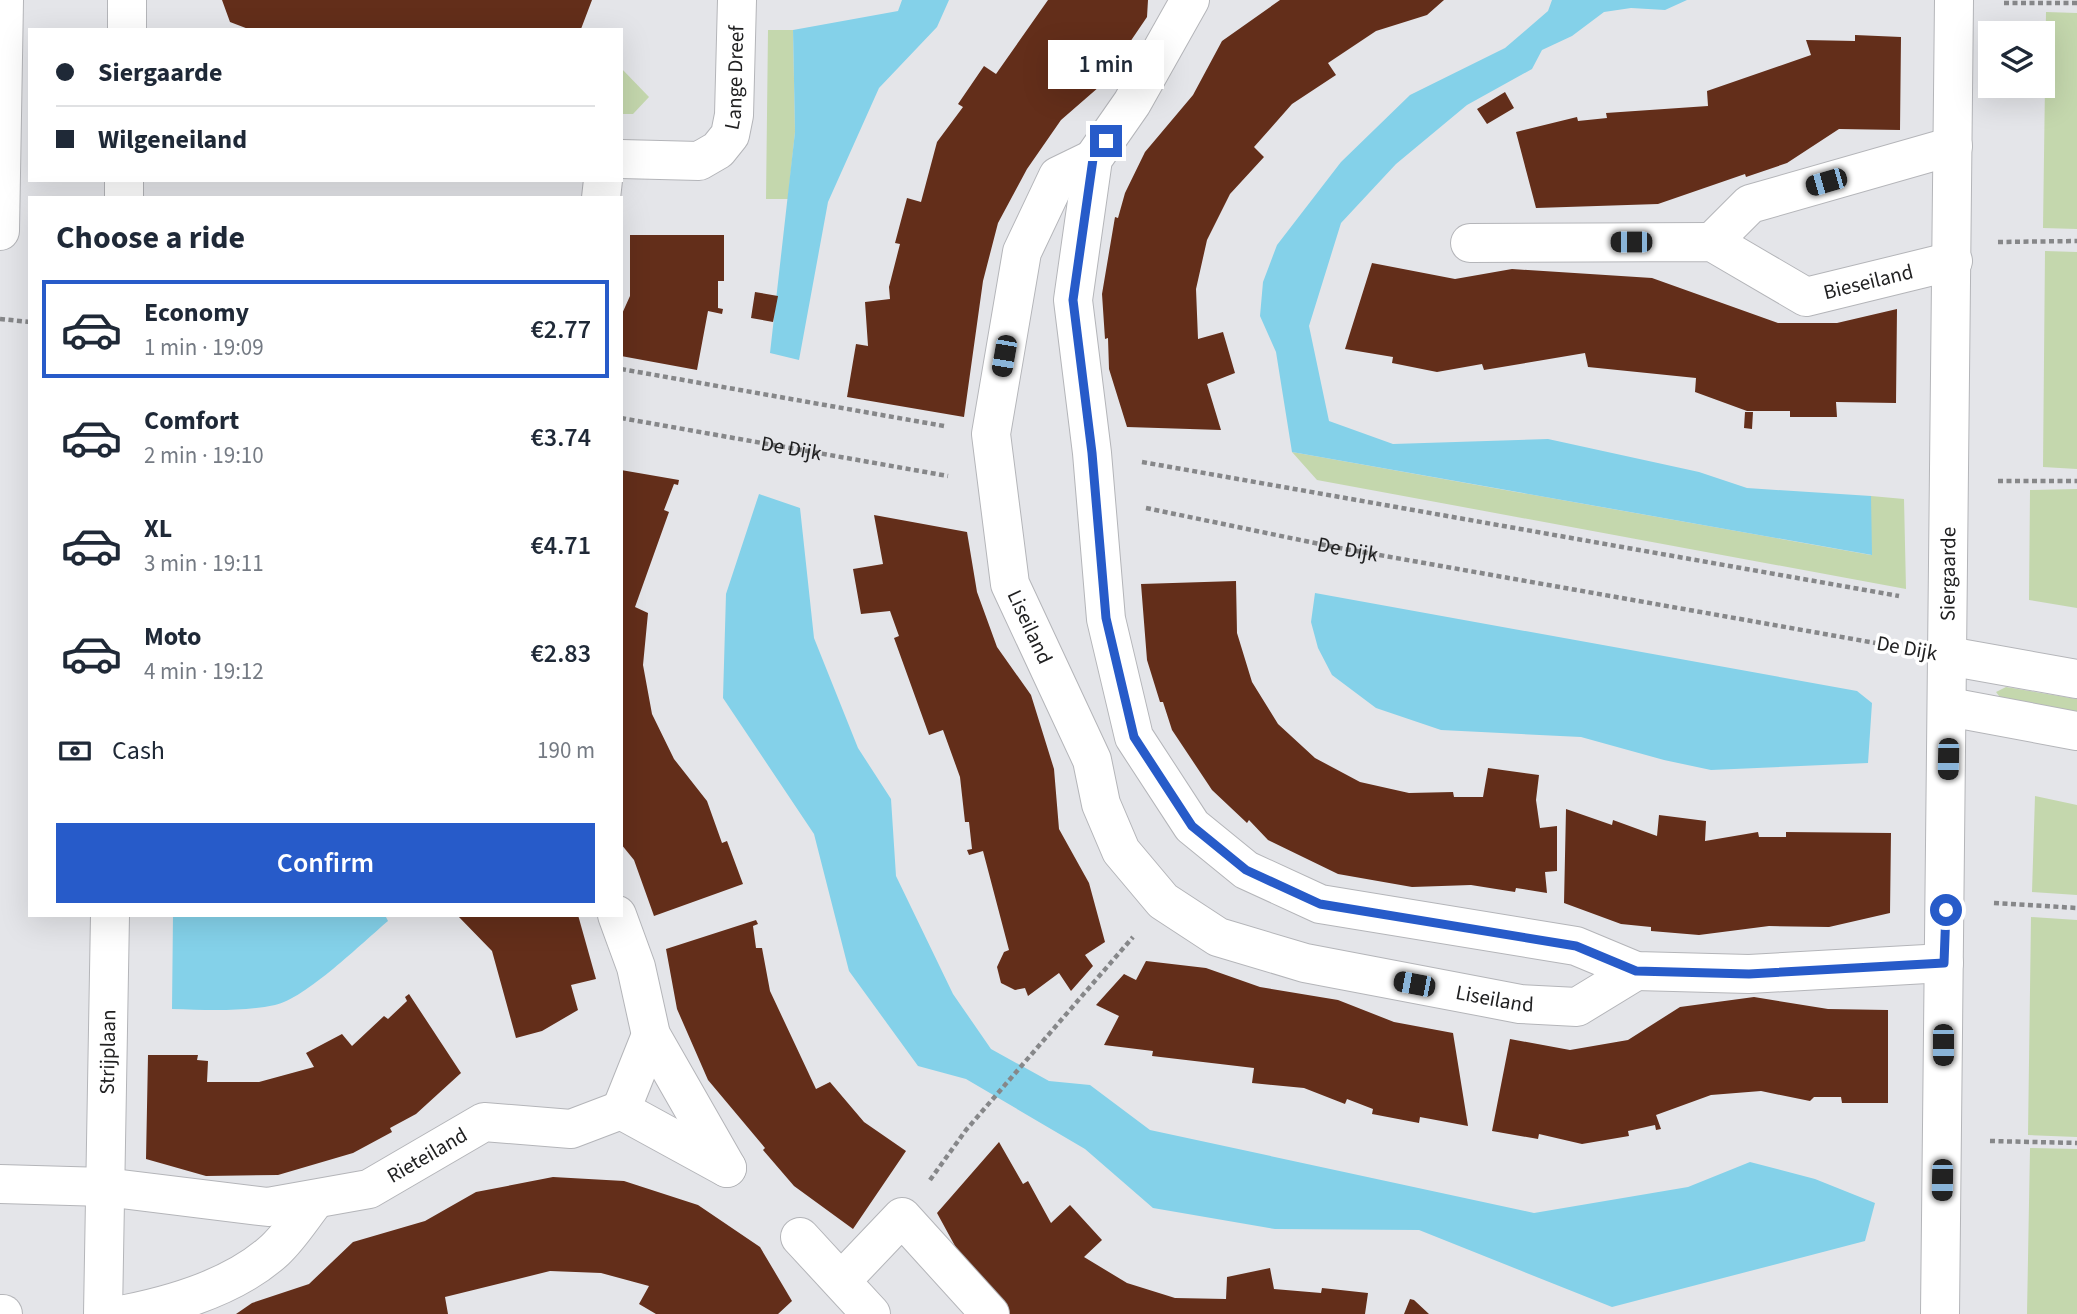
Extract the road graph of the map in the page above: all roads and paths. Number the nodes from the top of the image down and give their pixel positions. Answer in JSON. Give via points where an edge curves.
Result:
{"nodes":[{"id":1,"x":4,"y":0,"type":"edge"},
{"id":2,"x":127,"y":0,"type":"edge"},
{"id":3,"x":737,"y":0,"type":"edge"},
{"id":4,"x":1190,"y":0,"type":"edge"},
{"id":5,"x":2010,"y":1,"type":"edge"},
{"id":6,"x":2077,"y":3,"type":"edge"},
{"id":7,"x":1954,"y":6,"type":"edge"},
{"id":8,"x":127,"y":28,"type":"edge"},
{"id":9,"x":16,"y":144,"type":"edge"},
{"id":10,"x":1954,"y":146,"type":"junction"},
{"id":11,"x":623,"y":159,"type":"edge"},
{"id":12,"x":1093,"y":159,"type":"junction"},
{"id":13,"x":0,"y":231,"type":"edge"},
{"id":14,"x":2077,"y":241,"type":"edge"},
{"id":15,"x":1712,"y":242,"type":"junction"},
{"id":16,"x":1470,"y":243,"type":"dead end"},
{"id":17,"x":1953,"y":256,"type":"junction"},
{"id":18,"x":0,"y":319,"type":"edge"},
{"id":19,"x":28,"y":322,"type":"edge"},
{"id":20,"x":623,"y":369,"type":"edge"},
{"id":21,"x":623,"y":418,"type":"edge"},
{"id":22,"x":991,"y":434,"type":"junction"},
{"id":23,"x":1092,"y":453,"type":"junction"},
{"id":24,"x":2077,"y":481,"type":"edge"},
{"id":25,"x":997,"y":485,"type":"junction"},
{"id":26,"x":1951,"y":495,"type":"junction"},
{"id":27,"x":1094,"y":497,"type":"junction"},
{"id":28,"x":1950,"y":606,"type":"junction"},
{"id":29,"x":1948,"y":656,"type":"junction"},
{"id":30,"x":2077,"y":679,"type":"edge"},
{"id":31,"x":1949,"y":707,"type":"junction"},
{"id":32,"x":2077,"y":731,"type":"edge"},
{"id":33,"x":1134,"y":737,"type":"junction"},
{"id":34,"x":1092,"y":760,"type":"junction"},
{"id":35,"x":1163,"y":901,"type":"junction"},
{"id":36,"x":1320,"y":904,"type":"junction"},
{"id":37,"x":2077,"y":908,"type":"edge"},
{"id":38,"x":1946,"y":910,"type":"junction"},
{"id":39,"x":110,"y":917,"type":"edge"},
{"id":40,"x":618,"y":917,"type":"edge"},
{"id":41,"x":1305,"y":963,"type":"junction"},
{"id":42,"x":1944,"y":963,"type":"junction"},
{"id":43,"x":1636,"y":971,"type":"junction"},
{"id":44,"x":651,"y":1035,"type":"junction"},
{"id":45,"x":621,"y":1110,"type":"junction"},
{"id":46,"x":2077,"y":1143,"type":"edge"},
{"id":47,"x":1942,"y":1153,"type":"junction"},
{"id":48,"x":0,"y":1184,"type":"edge"},
{"id":49,"x":105,"y":1187,"type":"junction"},
{"id":50,"x":316,"y":1199,"type":"junction"},
{"id":51,"x":902,"y":1217,"type":"junction"},
{"id":52,"x":800,"y":1237,"type":"dead end"},
{"id":53,"x":842,"y":1280,"type":"junction"},
{"id":54,"x":103,"y":1314,"type":"edge"},
{"id":55,"x":126,"y":1314,"type":"edge"},
{"id":56,"x":872,"y":1314,"type":"edge"},
{"id":57,"x":990,"y":1314,"type":"edge"},
{"id":58,"x":1940,"y":1314,"type":"edge"}],
"edges":[{"from":1,"to":9,"type":"street"},
{"from":2,"to":8,"type":"street"},
{"from":3,"to":11,"type":"street","name":"Lange Dreef","via":[[730,135],[718,150],[699,161]]},
{"from":4,"to":12,"type":"street","via":[[1132,103]]},
{"from":5,"to":6,"type":"path"},
{"from":5,"to":7,"type":"path"},
{"from":7,"to":10,"type":"street","name":"Siergaarde"},
{"from":9,"to":13,"type":"street"},
{"from":10,"to":15,"type":"street","via":[[1750,204]]},
{"from":10,"to":17,"type":"street","name":"Siergaarde"},
{"from":12,"to":22,"type":"street","name":"Liseiland","via":[[1058,176],[1022,252]]},
{"from":12,"to":23,"type":"street","via":[[1073,300]]},
{"from":14,"to":17,"type":"path","via":[[2011,239]]},
{"from":15,"to":16,"type":"street"},
{"from":15,"to":17,"type":"street","name":"Bieseiland","via":[[1806,297]]},
{"from":17,"to":26,"type":"street","name":"Siergaarde"},
{"from":18,"to":19,"type":"path"},
{"from":20,"to":22,"type":"path"},
{"from":21,"to":25,"type":"path","name":"De Dijk"},
{"from":22,"to":25,"type":"street","name":"Liseiland"},
{"from":23,"to":27,"type":"street"},
{"from":23,"to":28,"type":"path"},
{"from":24,"to":26,"type":"path","via":[[2000,480]]},
{"from":25,"to":34,"type":"street","name":"Liseiland","via":[[1010,584]]},
{"from":26,"to":28,"type":"street","name":"Siergaarde"},
{"from":27,"to":29,"type":"path","name":"De Dijk","via":[[1334,547]]},
{"from":27,"to":33,"type":"street","via":[[1106,618]]},
{"from":28,"to":29,"type":"street","name":"Siergaarde"},
{"from":29,"to":30,"type":"street","name":"De Dijk"},
{"from":29,"to":31,"type":"street","name":"Siergaarde"},
{"from":31,"to":32,"type":"street"},
{"from":31,"to":38,"type":"street","name":"Siergaarde"},
{"from":33,"to":34,"type":"street"},
{"from":33,"to":36,"type":"street","via":[[1192,826],[1246,870]]},
{"from":34,"to":35,"type":"street","name":"Liseiland","via":[[1101,804],[1121,851]]},
{"from":35,"to":41,"type":"street","name":"Liseiland","via":[[1218,937]]},
{"from":35,"to":51,"type":"path","via":[[966,1130]]},
{"from":36,"to":41,"type":"street"},
{"from":36,"to":43,"type":"street","via":[[1576,946]]},
{"from":37,"to":38,"type":"path","via":[[1993,903]]},
{"from":38,"to":42,"type":"street","name":"Siergaarde"},
{"from":39,"to":49,"type":"street","name":"Strijplaan"},
{"from":40,"to":44,"type":"street","via":[[636,967]]},
{"from":41,"to":43,"type":"street","name":"Liseiland","via":[[1520,1004],[1577,1007]]},
{"from":42,"to":43,"type":"street","via":[[1749,974]]},
{"from":42,"to":47,"type":"street","name":"Siergaarde"},
{"from":44,"to":45,"type":"street"},
{"from":44,"to":45,"type":"street","via":[[727,1168]]},
{"from":45,"to":50,"type":"street","name":"Rieteiland","via":[[571,1129],[484,1122],[369,1189]]},
{"from":46,"to":47,"type":"path","via":[[1998,1139]]},
{"from":47,"to":58,"type":"street","name":"Siergaarde"},
{"from":48,"to":49,"type":"street"},
{"from":49,"to":50,"type":"street","name":"Rieteiland","via":[[268,1207]]},
{"from":49,"to":54,"type":"street","name":"Strijplaan"},
{"from":50,"to":55,"type":"street","via":[[275,1250],[232,1279],[158,1308]]},
{"from":51,"to":53,"type":"street"},
{"from":51,"to":57,"type":"street"},
{"from":52,"to":53,"type":"street"},
{"from":53,"to":56,"type":"street"}]}
